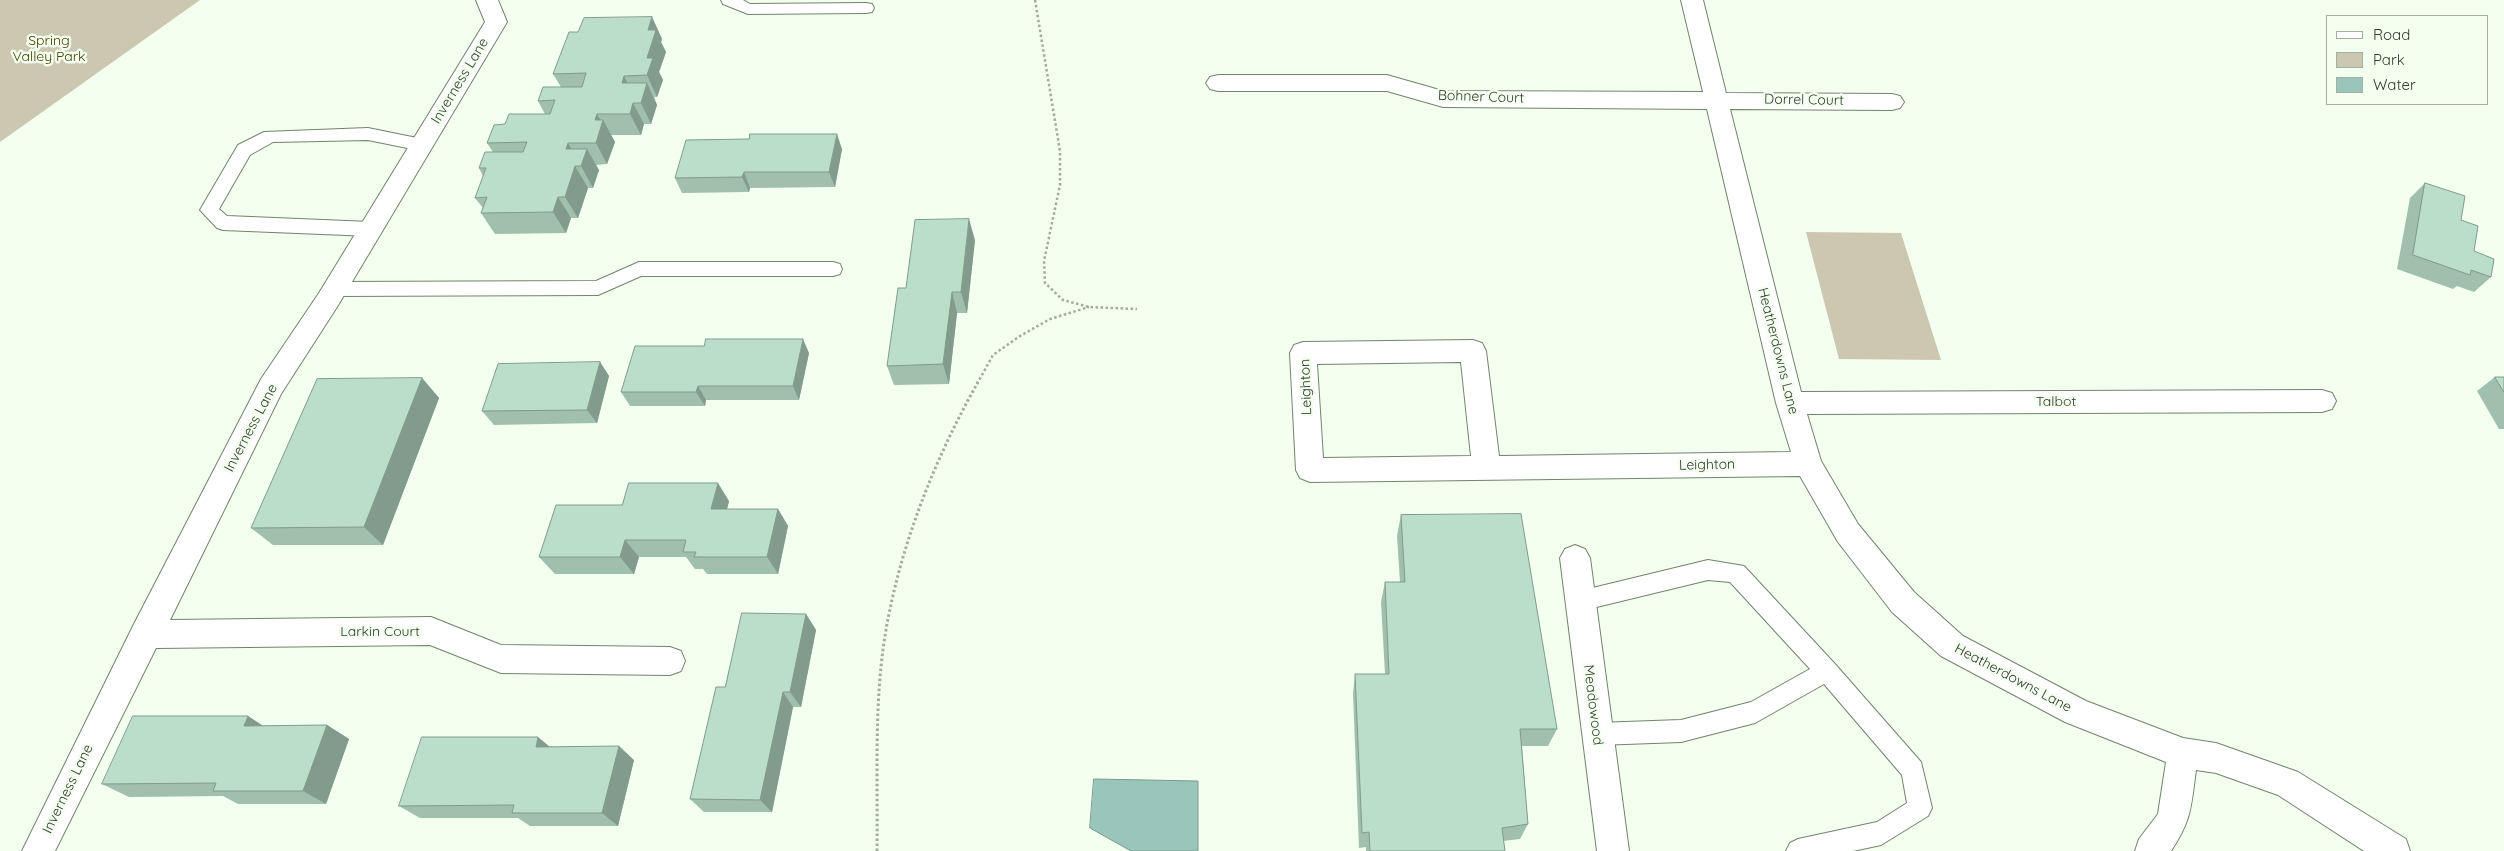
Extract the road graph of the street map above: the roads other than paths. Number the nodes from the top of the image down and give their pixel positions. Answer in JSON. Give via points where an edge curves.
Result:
{"nodes":[{"id":1,"x":729,"y":0,"type":"edge"},
{"id":2,"x":1692,"y":0,"type":"edge"},
{"id":3,"x":866,"y":8,"type":"dead end"},
{"id":4,"x":492,"y":11,"type":"edge"},
{"id":5,"x":1218,"y":83,"type":"dead end"},
{"id":6,"x":1715,"y":99,"type":"junction"},
{"id":7,"x":1892,"y":102,"type":"dead end"},
{"id":8,"x":422,"y":145,"type":"junction"},
{"id":9,"x":371,"y":229,"type":"junction"},
{"id":10,"x":833,"y":269,"type":"dead end"},
{"id":11,"x":335,"y":289,"type":"junction"},
{"id":12,"x":2322,"y":401,"type":"dead end"},
{"id":13,"x":1790,"y":403,"type":"junction"},
{"id":14,"x":1808,"y":464,"type":"junction"},
{"id":15,"x":1486,"y":468,"type":"junction"},
{"id":16,"x":1575,"y":558,"type":"dead end"},
{"id":17,"x":1580,"y":601,"type":"junction"},
{"id":18,"x":145,"y":634,"type":"junction"},
{"id":19,"x":670,"y":661,"type":"dead end"},
{"id":20,"x":1827,"y":671,"type":"junction"},
{"id":21,"x":1597,"y":734,"type":"junction"},
{"id":22,"x":2183,"y":753,"type":"junction"},
{"id":23,"x":38,"y":851,"type":"edge"},
{"id":24,"x":1612,"y":851,"type":"edge"},
{"id":25,"x":1798,"y":851,"type":"edge"},
{"id":26,"x":2150,"y":851,"type":"edge"},
{"id":27,"x":2394,"y":851,"type":"edge"}],
"edges":[{"from":1,"to":3,"type":"lane","via":[[748,9]]},
{"from":2,"to":6,"type":"street","name":"Heatherdowns Lane"},
{"from":4,"to":8,"type":"street","name":"Inverness Lane"},
{"from":5,"to":6,"type":"street","name":"Bohner Court","via":[[1387,83],[1443,98]]},
{"from":6,"to":7,"type":"street","name":"Dorrel Court"},
{"from":6,"to":13,"type":"street","name":"Heatherdowns Lane"},
{"from":8,"to":9,"type":"street","name":"Inverness Lane"},
{"from":8,"to":9,"type":"lane","via":[[368,134],[270,136],[244,150],[210,210],[223,224]]},
{"from":9,"to":11,"type":"street","name":"Inverness Lane"},
{"from":10,"to":11,"type":"lane","via":[[639,269],[598,288]]},
{"from":11,"to":18,"type":"street","name":"Inverness Lane","via":[[271,387]]},
{"from":12,"to":13,"type":"street","name":"Talbot"},
{"from":13,"to":14,"type":"street","name":"Heatherdowns Lane"},
{"from":14,"to":15,"type":"street","name":"Leighton"},
{"from":14,"to":22,"type":"street","name":"Heatherdowns Lane","via":[[1854,541],[1903,602],[1952,646],[2076,712]]},
{"from":15,"to":15,"type":"street","name":"Leighton","via":[[1310,470],[1303,353],[1473,351]]},
{"from":16,"to":17,"type":"street","name":"Meadowood"},
{"from":17,"to":20,"type":"lane","via":[[1708,570],[1736,573]]},
{"from":17,"to":21,"type":"street","name":"Meadowood"},
{"from":18,"to":19,"type":"street","name":"Larkin Court","via":[[431,631],[501,659]]},
{"from":18,"to":23,"type":"street","name":"Inverness Lane"},
{"from":20,"to":21,"type":"lane","via":[[1755,712],[1681,731]]},
{"from":20,"to":25,"type":"lane","via":[[1913,770],[1920,808],[1881,833]]},
{"from":21,"to":24,"type":"street","name":"Meadowood"},
{"from":22,"to":26,"type":"street","via":[[2173,820]]},
{"from":22,"to":27,"type":"street","name":"Heatherdowns Lane","via":[[2216,758],[2287,783]]}]}
